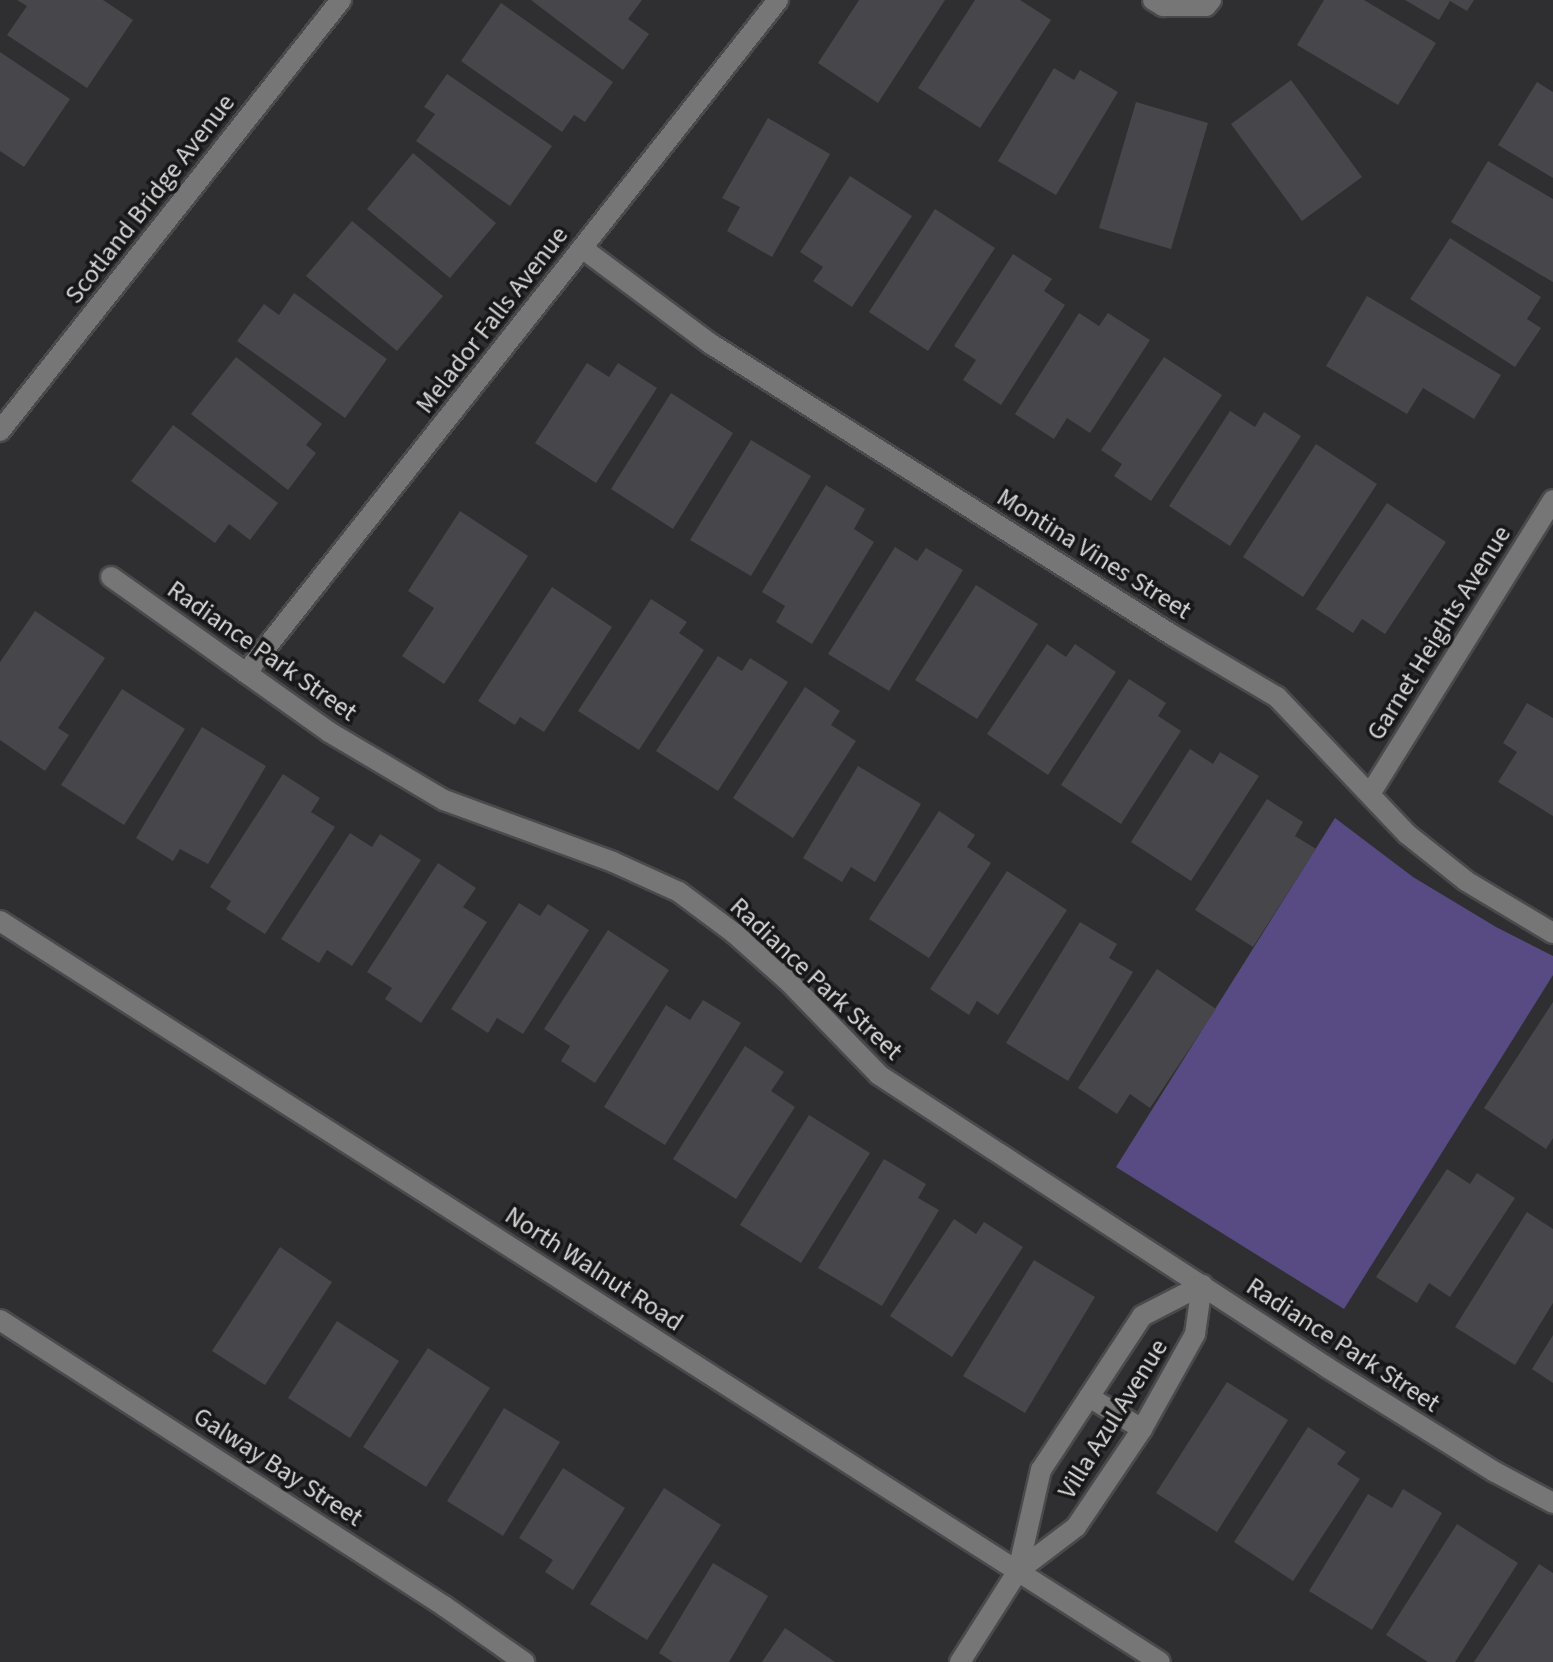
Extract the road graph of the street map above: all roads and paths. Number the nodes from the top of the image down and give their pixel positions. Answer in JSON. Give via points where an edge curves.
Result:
{"nodes":[{"id":1,"x":341,"y":0,"type":"edge"},
{"id":2,"x":778,"y":0,"type":"edge"},
{"id":3,"x":1153,"y":0,"type":"edge"},
{"id":4,"x":1209,"y":3,"type":"edge"},
{"id":5,"x":582,"y":248,"type":"junction"},
{"id":6,"x":0,"y":431,"type":"edge"},
{"id":7,"x":1553,"y":500,"type":"edge"},
{"id":8,"x":111,"y":577,"type":"dead end"},
{"id":9,"x":246,"y":673,"type":"junction"},
{"id":10,"x":1370,"y":794,"type":"junction"},
{"id":11,"x":0,"y":921,"type":"edge"},
{"id":12,"x":1553,"y":933,"type":"edge"},
{"id":13,"x":1202,"y":1285,"type":"junction"},
{"id":14,"x":0,"y":1320,"type":"edge"},
{"id":15,"x":1089,"y":1397,"type":"junction"},
{"id":16,"x":1142,"y":1429,"type":"junction"},
{"id":17,"x":1553,"y":1503,"type":"edge"},
{"id":18,"x":1018,"y":1571,"type":"junction"},
{"id":19,"x":524,"y":1662,"type":"edge"},
{"id":20,"x":960,"y":1662,"type":"edge"},
{"id":21,"x":1160,"y":1662,"type":"edge"}],
"edges":[{"from":1,"to":6,"type":"street","name":"Scotland Bridge Avenue"},
{"from":2,"to":5,"type":"street","name":"Melador Falls Avenue"},
{"from":3,"to":4,"type":"street","via":[[1163,6]]},
{"from":5,"to":9,"type":"street","name":"Melador Falls Avenue"},
{"from":5,"to":10,"type":"street","name":"Montina Vines Street","via":[[711,344],[1277,697]]},
{"from":7,"to":10,"type":"street","name":"Garnet Heights Avenue"},
{"from":8,"to":9,"type":"street","name":"Radiance Park Street"},
{"from":9,"to":13,"type":"street","name":"Radiance Park Street","via":[[329,732],[444,800],[679,892],[789,982],[879,1075]]},
{"from":10,"to":12,"type":"street","name":"Montina Vines Street","via":[[1407,834],[1466,881]]},
{"from":11,"to":18,"type":"street","name":"North Walnut Road"},
{"from":13,"to":15,"type":"street","name":"Villa Azul Avenue","via":[[1142,1316]]},
{"from":13,"to":16,"type":"street","name":"Villa Azul Avenue","via":[[1195,1334]]},
{"from":13,"to":17,"type":"street","name":"Radiance Park Street","via":[[1482,1464]]},
{"from":14,"to":19,"type":"street","name":"Galway Bay Street"},
{"from":15,"to":16,"type":"street"},
{"from":15,"to":18,"type":"street","name":"Villa Azul Avenue","via":[[1041,1470]]},
{"from":16,"to":18,"type":"street","name":"Villa Azul Avenue","via":[[1076,1527]]},
{"from":18,"to":20,"type":"street","name":"Villa Azul Avenue"},
{"from":18,"to":21,"type":"street","name":"North Walnut Road"}]}
